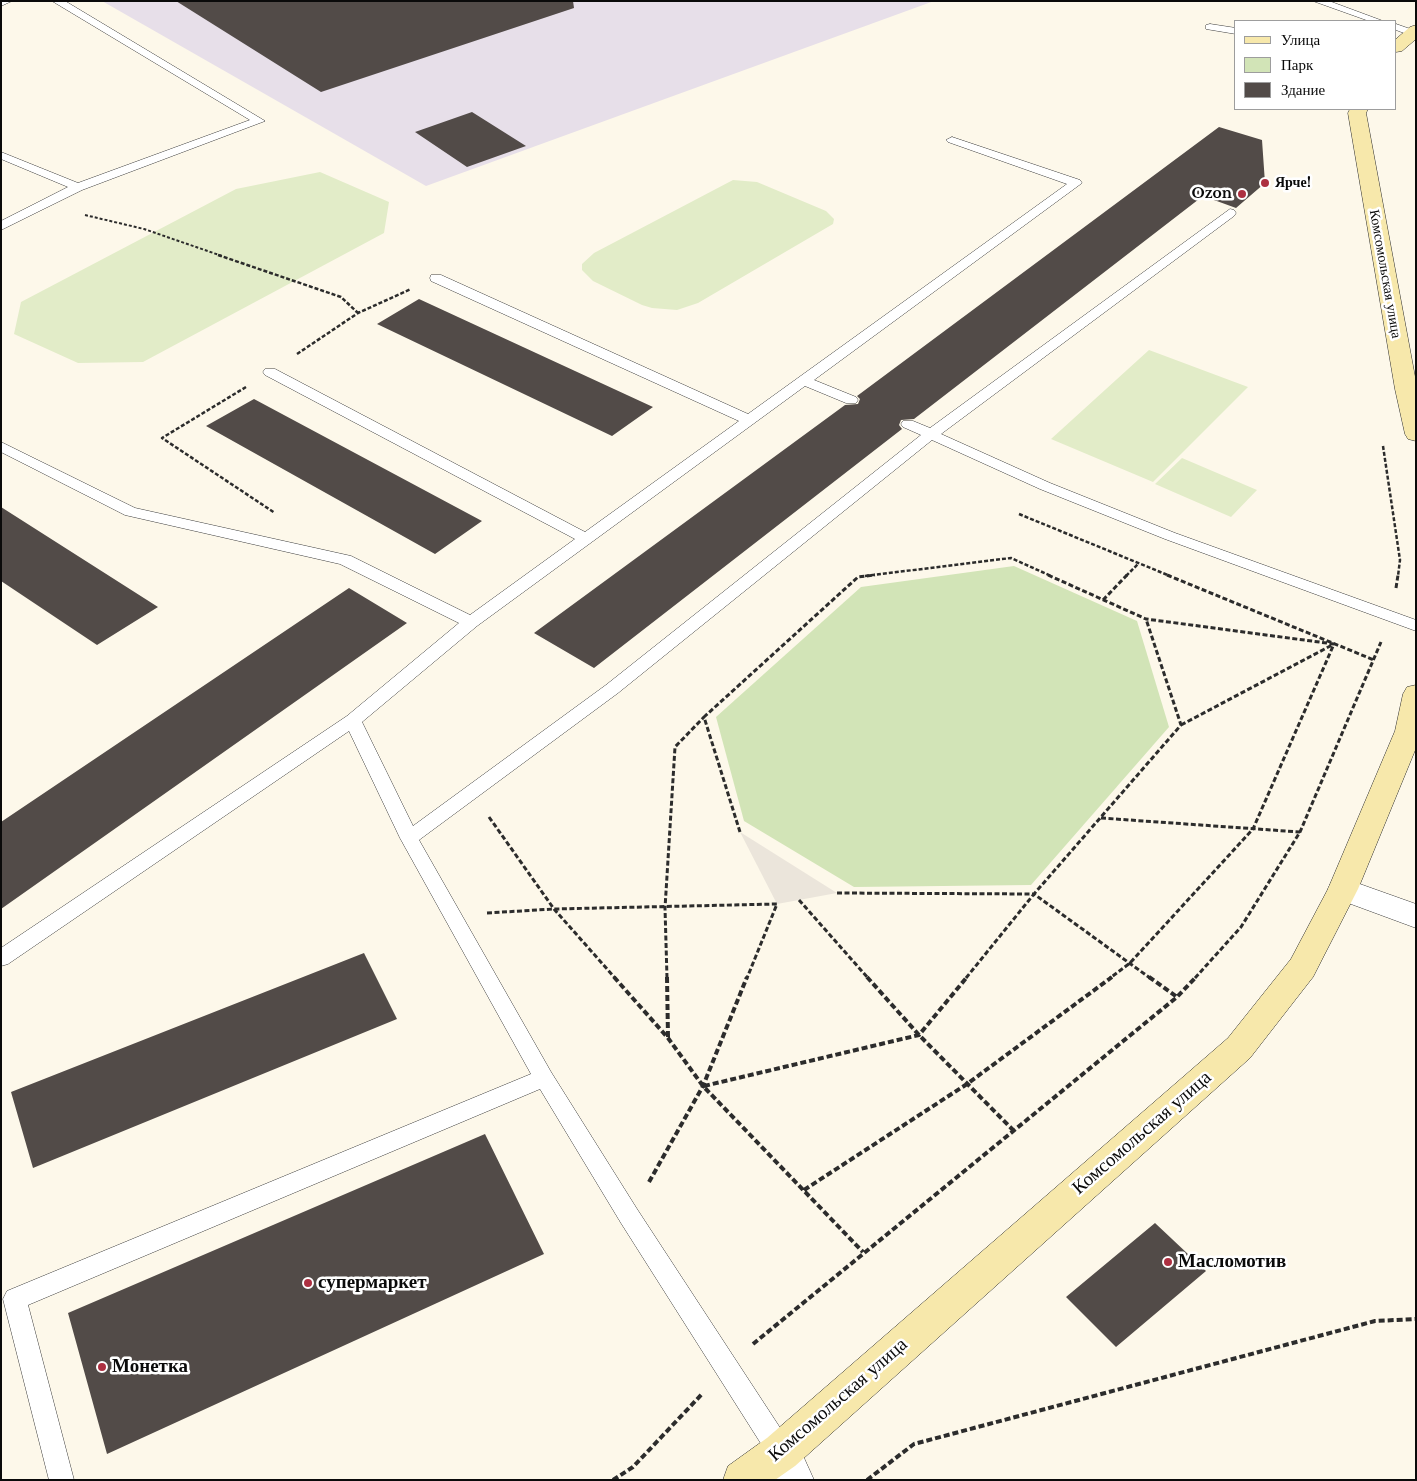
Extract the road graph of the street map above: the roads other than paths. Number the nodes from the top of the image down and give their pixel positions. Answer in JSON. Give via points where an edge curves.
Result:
{"nodes":[{"id":1,"x":7,"y":1,"type":"edge"},
{"id":2,"x":57,"y":1,"type":"edge"},
{"id":3,"x":1318,"y":1,"type":"edge"},
{"id":4,"x":1,"y":3,"type":"edge"},
{"id":5,"x":1375,"y":20,"type":"edge"},
{"id":6,"x":1210,"y":27,"type":"dead end"},
{"id":7,"x":1397,"y":27,"type":"edge"},
{"id":8,"x":1234,"y":31,"type":"edge"},
{"id":9,"x":1414,"y":31,"type":"edge"},
{"id":10,"x":1397,"y":46,"type":"edge"},
{"id":11,"x":1358,"y":111,"type":"edge"},
{"id":12,"x":952,"y":140,"type":"dead end"},
{"id":13,"x":1,"y":155,"type":"edge"},
{"id":14,"x":78,"y":186,"type":"junction"},
{"id":15,"x":1230,"y":213,"type":"dead end"},
{"id":16,"x":1,"y":226,"type":"edge"},
{"id":17,"x":436,"y":278,"type":"road end"},
{"id":18,"x":270,"y":372,"type":"road end"},
{"id":19,"x":805,"y":381,"type":"junction"},
{"id":20,"x":850,"y":400,"type":"dead end"},
{"id":21,"x":749,"y":420,"type":"junction"},
{"id":22,"x":908,"y":424,"type":"dead end"},
{"id":23,"x":1416,"y":434,"type":"edge"},
{"id":24,"x":930,"y":435,"type":"junction"},
{"id":25,"x":1,"y":446,"type":"edge"},
{"id":26,"x":586,"y":539,"type":"junction"},
{"id":27,"x":471,"y":622,"type":"junction"},
{"id":28,"x":1416,"y":626,"type":"edge"},
{"id":29,"x":1416,"y":694,"type":"edge"},
{"id":30,"x":353,"y":720,"type":"junction"},
{"id":31,"x":1412,"y":731,"type":"edge"},
{"id":32,"x":408,"y":838,"type":"junction"},
{"id":33,"x":1343,"y":889,"type":"junction"},
{"id":34,"x":1416,"y":916,"type":"edge"},
{"id":35,"x":1,"y":958,"type":"edge"},
{"id":36,"x":544,"y":1078,"type":"junction"},
{"id":37,"x":788,"y":1466,"type":"edge"},
{"id":38,"x":62,"y":1480,"type":"edge"},
{"id":39,"x":742,"y":1480,"type":"edge"}],
"edges":[{"from":1,"to":4,"type":"lane"},
{"from":2,"to":14,"type":"lane","via":[[259,122]]},
{"from":3,"to":5,"type":"lane"},
{"from":6,"to":8,"type":"lane"},
{"from":7,"to":9,"type":"lane"},
{"from":9,"to":10,"type":"main road"},
{"from":11,"to":23,"type":"main road","name":"Комсомольская улица"},
{"from":12,"to":19,"type":"lane","via":[[1076,183]]},
{"from":13,"to":14,"type":"lane"},
{"from":14,"to":16,"type":"lane"},
{"from":15,"to":24,"type":"lane"},
{"from":17,"to":21,"type":"lane"},
{"from":18,"to":26,"type":"lane"},
{"from":19,"to":20,"type":"lane"},
{"from":19,"to":21,"type":"lane"},
{"from":21,"to":26,"type":"lane"},
{"from":22,"to":24,"type":"lane"},
{"from":24,"to":28,"type":"lane","via":[[1170,536]]},
{"from":24,"to":32,"type":"lane","via":[[612,689]]},
{"from":25,"to":27,"type":"lane","via":[[130,512],[345,560]]},
{"from":26,"to":27,"type":"lane"},
{"from":27,"to":30,"type":"lane"},
{"from":29,"to":31,"type":"main road","name":"Комсомольская улица"},
{"from":30,"to":32,"type":"lane"},
{"from":30,"to":35,"type":"lane"},
{"from":31,"to":33,"type":"main road","name":"Комсомольская улица"},
{"from":32,"to":36,"type":"lane"},
{"from":33,"to":34,"type":"street"},
{"from":33,"to":37,"type":"main road","name":"Комсомольская улица","via":[[1302,968],[1239,1048]]},
{"from":36,"to":37,"type":"lane"},
{"from":36,"to":38,"type":"lane","via":[[15,1299]]},
{"from":37,"to":39,"type":"main road","name":"Комсомольская улица"}]}
